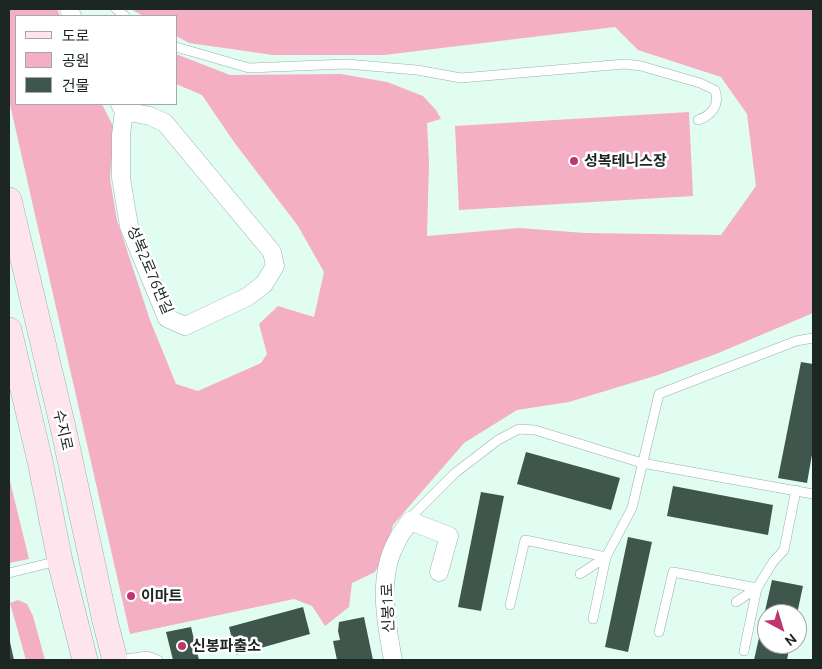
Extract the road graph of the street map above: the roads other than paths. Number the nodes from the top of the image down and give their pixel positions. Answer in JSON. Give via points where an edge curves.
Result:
{"nodes":[{"id":1,"x":178,"y":48,"type":"edge"},
{"id":2,"x":122,"y":107,"type":"edge"},
{"id":3,"x":698,"y":120,"type":"dead end"},
{"id":4,"x":9,"y":200,"type":"edge"},
{"id":5,"x":9,"y":330,"type":"edge"},
{"id":6,"x":813,"y":338,"type":"edge"},
{"id":7,"x":642,"y":463,"type":"junction"},
{"id":8,"x":796,"y":490,"type":"junction"},
{"id":9,"x":813,"y":494,"type":"edge"},
{"id":10,"x":414,"y":514,"type":"dead end"},
{"id":11,"x":606,"y":557,"type":"junction"},
{"id":12,"x":60,"y":561,"type":"junction"},
{"id":13,"x":439,"y":572,"type":"dead end"},
{"id":14,"x":9,"y":573,"type":"edge"},
{"id":15,"x":580,"y":574,"type":"dead end"},
{"id":16,"x":757,"y":588,"type":"junction"},
{"id":17,"x":736,"y":602,"type":"dead end"},
{"id":18,"x":510,"y":605,"type":"dead end"},
{"id":19,"x":593,"y":619,"type":"dead end"},
{"id":20,"x":659,"y":632,"type":"dead end"},
{"id":21,"x":744,"y":651,"type":"dead end"},
{"id":22,"x":84,"y":660,"type":"edge"},
{"id":23,"x":116,"y":660,"type":"edge"},
{"id":24,"x":120,"y":660,"type":"edge"},
{"id":25,"x":158,"y":660,"type":"edge"},
{"id":26,"x":393,"y":660,"type":"edge"}],
"edges":[{"from":1,"to":3,"type":"lane","via":[[249,68],[346,64],[417,70],[461,78],[625,64],[641,66],[715,90],[718,98],[714,109],[709,116]]},
{"from":2,"to":2,"type":"street","name":"성복2로76번길","via":[[120,178],[130,226],[167,318],[185,326],[247,298],[264,284],[275,266],[272,252],[165,123]]},
{"from":4,"to":23,"type":"main road","name":"수지로"},
{"from":5,"to":12,"type":"main road","name":"수지로"},
{"from":6,"to":7,"type":"lane","via":[[796,341],[659,394]]},
{"from":7,"to":8,"type":"lane"},
{"from":7,"to":10,"type":"lane","via":[[535,430],[519,429],[498,440],[455,473]]},
{"from":7,"to":11,"type":"lane","via":[[632,508]]},
{"from":8,"to":9,"type":"lane"},
{"from":8,"to":16,"type":"lane","via":[[784,550]]},
{"from":11,"to":15,"type":"lane"},
{"from":11,"to":18,"type":"lane","via":[[525,540]]},
{"from":11,"to":19,"type":"lane"},
{"from":12,"to":14,"type":"lane"},
{"from":12,"to":22,"type":"main road","name":"수지로"},
{"from":13,"to":26,"type":"street","name":"신봉1로","via":[[449,536],[410,522],[396,542],[390,558],[385,593]]},
{"from":16,"to":17,"type":"lane"},
{"from":16,"to":20,"type":"lane","via":[[673,572]]},
{"from":16,"to":21,"type":"lane"},
{"from":24,"to":25,"type":"lane","via":[[147,656]]}]}
